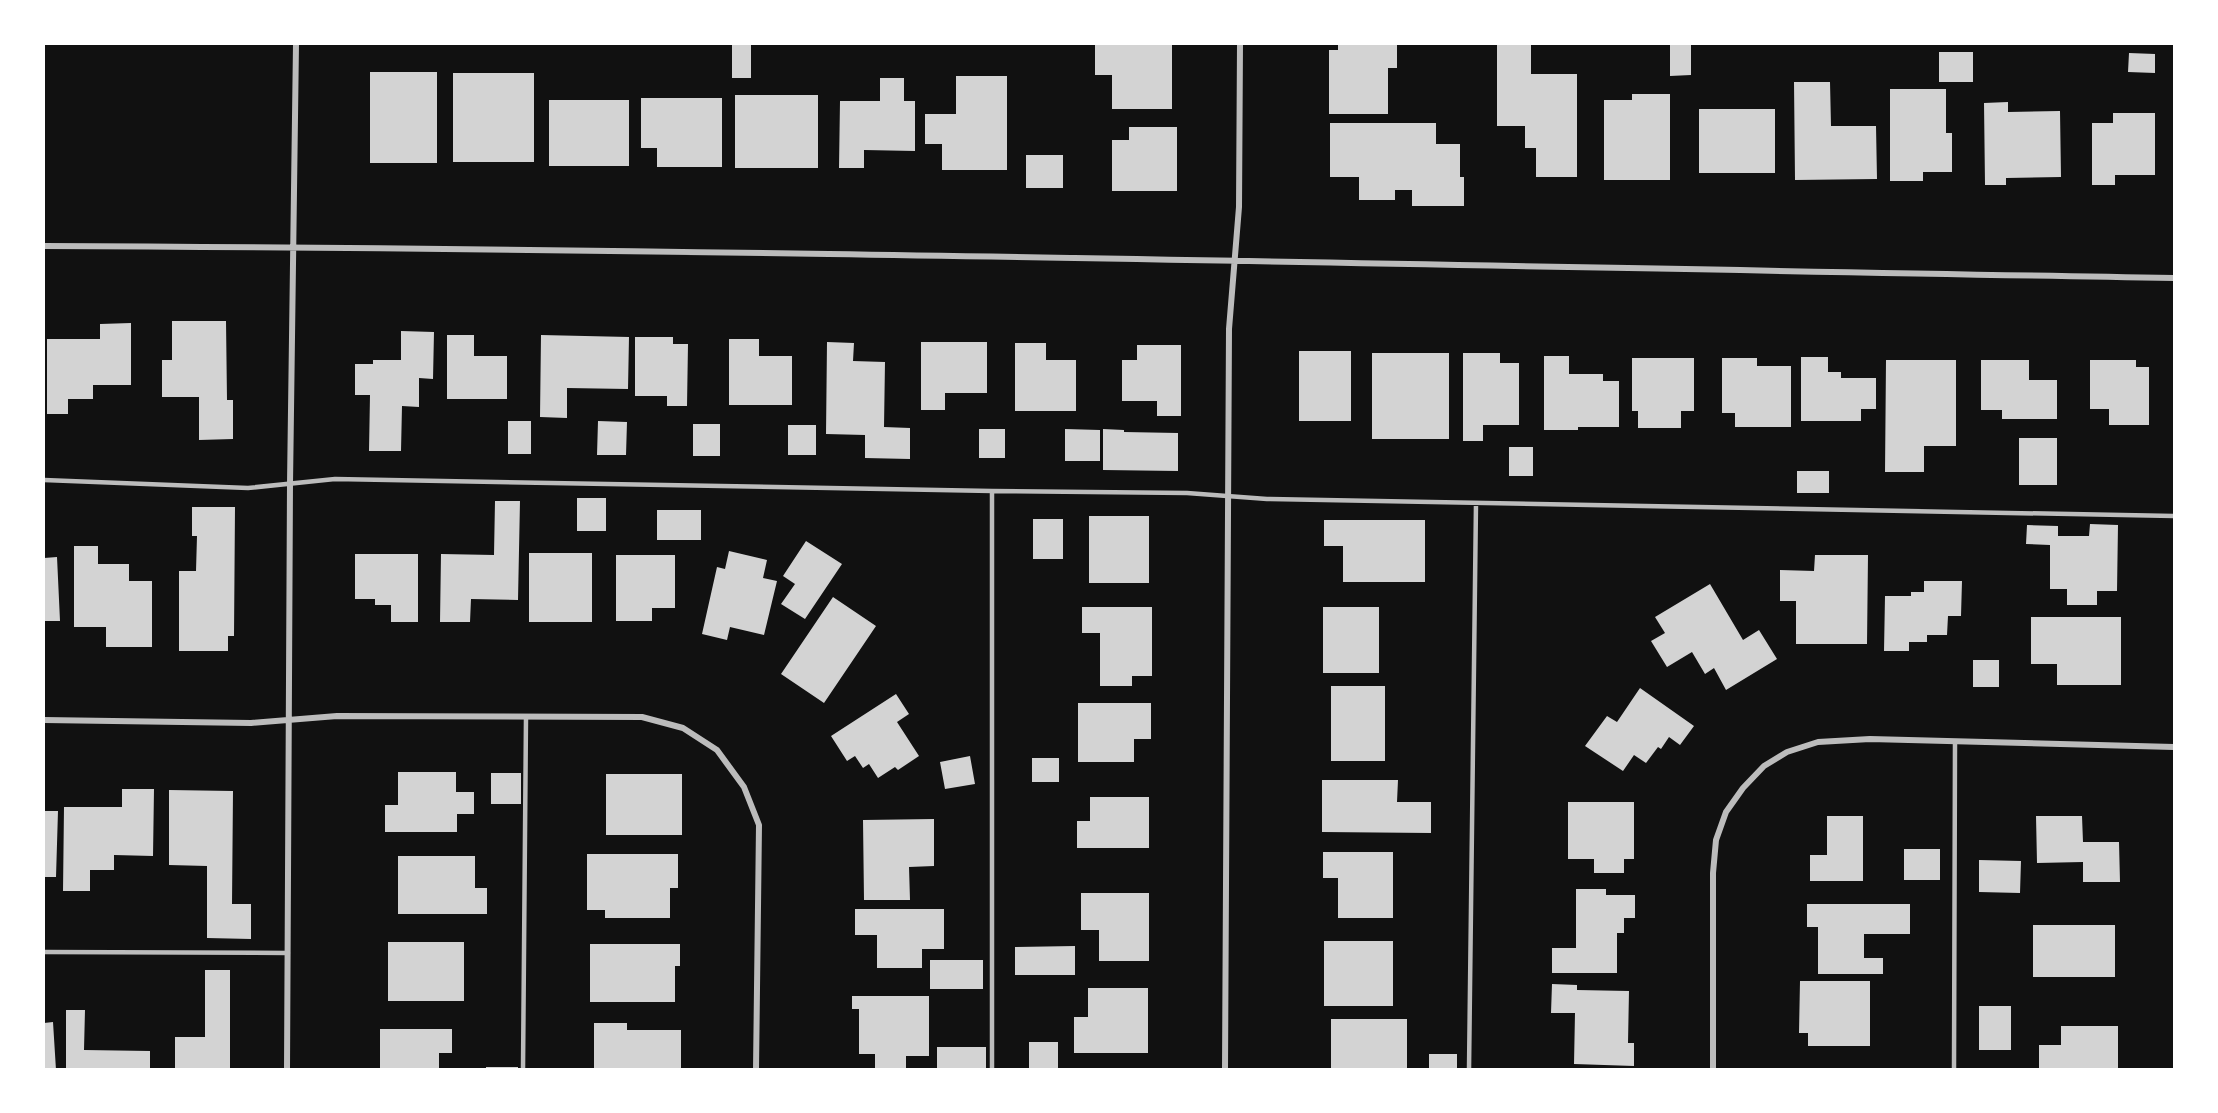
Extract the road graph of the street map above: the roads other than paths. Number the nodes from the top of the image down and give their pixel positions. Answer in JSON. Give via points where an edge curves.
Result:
{"nodes":[{"id":1,"x":296,"y":44,"type":"edge"},
{"id":2,"x":1240,"y":44,"type":"edge"},
{"id":3,"x":44,"y":246,"type":"edge"},
{"id":4,"x":292,"y":248,"type":"junction"},
{"id":5,"x":1235,"y":262,"type":"junction"},
{"id":6,"x":2175,"y":278,"type":"edge"},
{"id":7,"x":44,"y":480,"type":"edge"},
{"id":8,"x":290,"y":483,"type":"junction"},
{"id":9,"x":992,"y":491,"type":"junction"},
{"id":10,"x":1229,"y":496,"type":"junction"},
{"id":11,"x":1476,"y":503,"type":"junction"},
{"id":12,"x":2175,"y":516,"type":"edge"},
{"id":13,"x":526,"y":717,"type":"junction"},
{"id":14,"x":44,"y":720,"type":"edge"},
{"id":15,"x":289,"y":720,"type":"junction"},
{"id":16,"x":1955,"y":742,"type":"junction"},
{"id":17,"x":2175,"y":747,"type":"edge"},
{"id":18,"x":44,"y":952,"type":"edge"},
{"id":19,"x":288,"y":953,"type":"junction"},
{"id":20,"x":287,"y":1070,"type":"edge"},
{"id":21,"x":523,"y":1070,"type":"edge"},
{"id":22,"x":756,"y":1070,"type":"edge"},
{"id":23,"x":992,"y":1070,"type":"edge"},
{"id":24,"x":1225,"y":1070,"type":"edge"},
{"id":25,"x":1469,"y":1070,"type":"edge"},
{"id":26,"x":1713,"y":1070,"type":"edge"},
{"id":27,"x":1954,"y":1070,"type":"edge"}],
"edges":[{"from":1,"to":4,"type":"street"},
{"from":2,"to":5,"type":"street"},
{"from":3,"to":4,"type":"street"},
{"from":4,"to":5,"type":"street"},
{"from":4,"to":8,"type":"street"},
{"from":5,"to":6,"type":"street"},
{"from":5,"to":10,"type":"street","via":[[1230,329]]},
{"from":7,"to":8,"type":"lane","via":[[248,488]]},
{"from":8,"to":9,"type":"lane","via":[[335,479]]},
{"from":8,"to":15,"type":"street"},
{"from":9,"to":10,"type":"lane"},
{"from":9,"to":23,"type":"lane"},
{"from":10,"to":11,"type":"lane"},
{"from":10,"to":24,"type":"street"},
{"from":11,"to":12,"type":"lane"},
{"from":11,"to":25,"type":"lane"},
{"from":13,"to":15,"type":"street","via":[[337,716]]},
{"from":13,"to":21,"type":"lane"},
{"from":13,"to":22,"type":"street","via":[[642,717],[683,728],[717,750],[744,787],[759,825]]},
{"from":14,"to":15,"type":"street"},
{"from":15,"to":19,"type":"street"},
{"from":16,"to":17,"type":"street"},
{"from":16,"to":26,"type":"street","via":[[1818,742],[1787,752],[1764,766],[1743,788],[1726,812],[1716,840]]},
{"from":16,"to":27,"type":"lane"},
{"from":18,"to":19,"type":"lane"},
{"from":19,"to":20,"type":"street"}]}
